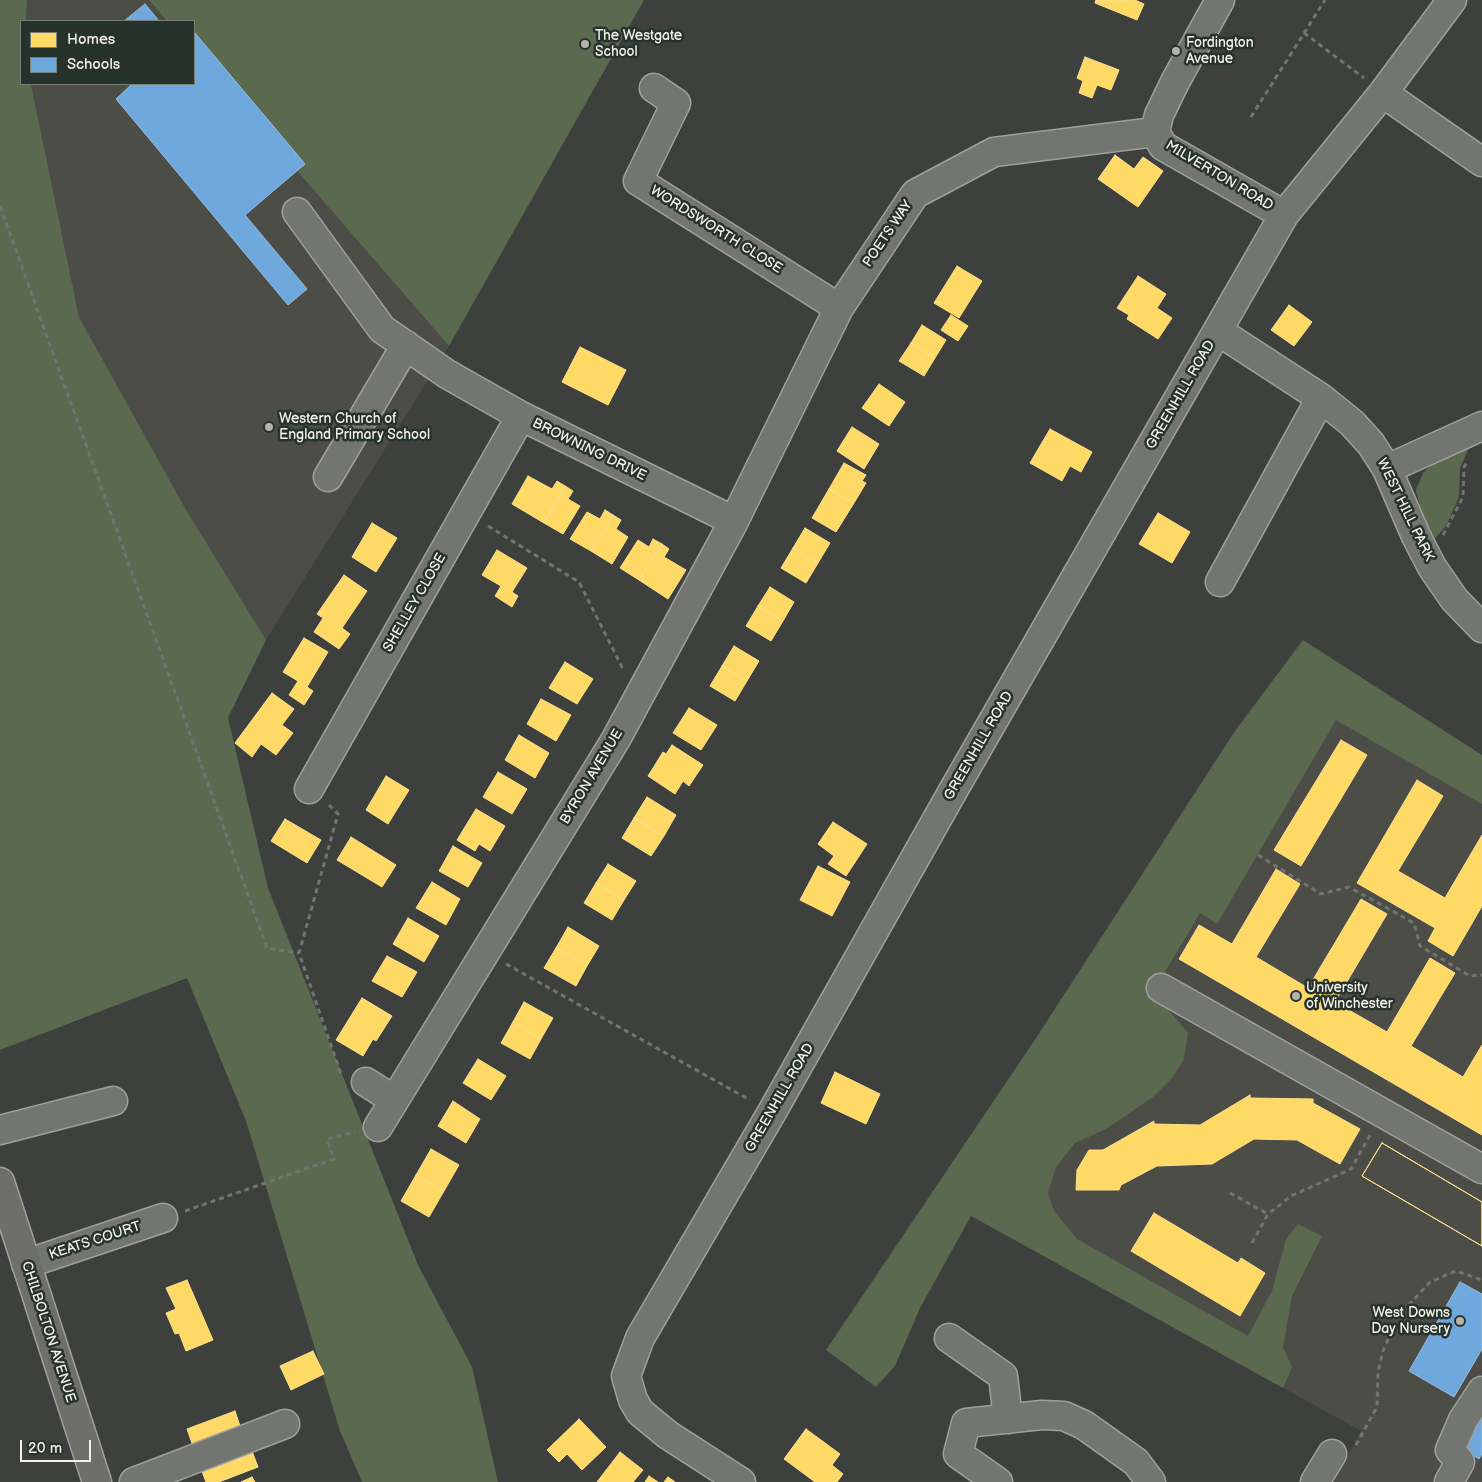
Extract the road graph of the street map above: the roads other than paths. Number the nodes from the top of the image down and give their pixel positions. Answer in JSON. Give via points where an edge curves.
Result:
{"nodes":[{"id":1,"x":1220,"y":0,"type":"edge"},
{"id":2,"x":1452,"y":0,"type":"edge"},
{"id":3,"x":654,"y":88,"type":"dead end"},
{"id":4,"x":1383,"y":93,"type":"junction"},
{"id":5,"x":1155,"y":132,"type":"junction"},
{"id":6,"x":1482,"y":162,"type":"edge"},
{"id":7,"x":297,"y":212,"type":"dead end"},
{"id":8,"x":1284,"y":215,"type":"junction"},
{"id":9,"x":839,"y":308,"type":"junction"},
{"id":10,"x":1218,"y":331,"type":"junction"},
{"id":11,"x":406,"y":346,"type":"junction"},
{"id":12,"x":1322,"y":398,"type":"junction"},
{"id":13,"x":521,"y":416,"type":"junction"},
{"id":14,"x":1482,"y":426,"type":"edge"},
{"id":15,"x":772,"y":444,"type":"joint"},
{"id":16,"x":1387,"y":469,"type":"junction"},
{"id":17,"x":328,"y":477,"type":"dead end"},
{"id":18,"x":734,"y":521,"type":"junction"},
{"id":19,"x":1220,"y":582,"type":"dead end"},
{"id":20,"x":1482,"y":628,"type":"edge"},
{"id":21,"x":309,"y":789,"type":"road end"},
{"id":22,"x":1161,"y":988,"type":"dead end"},
{"id":23,"x":366,"y":1082,"type":"road end"},
{"id":24,"x":394,"y":1100,"type":"junction"},
{"id":25,"x":113,"y":1101,"type":"dead end"},
{"id":26,"x":378,"y":1127,"type":"road end"},
{"id":27,"x":0,"y":1130,"type":"edge"},
{"id":28,"x":1482,"y":1168,"type":"edge"},
{"id":29,"x":0,"y":1182,"type":"edge"},
{"id":30,"x":164,"y":1218,"type":"road end"},
{"id":31,"x":26,"y":1264,"type":"junction"},
{"id":32,"x":949,"y":1338,"type":"dead end"},
{"id":33,"x":1482,"y":1391,"type":"edge"},
{"id":34,"x":1008,"y":1419,"type":"junction"},
{"id":35,"x":285,"y":1424,"type":"dead end"},
{"id":36,"x":1342,"y":1451,"type":"road end"},
{"id":37,"x":97,"y":1482,"type":"edge"},
{"id":38,"x":134,"y":1482,"type":"edge"},
{"id":39,"x":741,"y":1482,"type":"edge"},
{"id":40,"x":998,"y":1482,"type":"edge"},
{"id":41,"x":1151,"y":1482,"type":"edge"},
{"id":42,"x":1315,"y":1482,"type":"edge"},
{"id":43,"x":1450,"y":1482,"type":"edge"}],
"edges":[{"from":1,"to":5,"type":"street","name":"MILVERTON ROAD","via":[[1175,82],[1159,115]]},
{"from":2,"to":4,"type":"street","name":"GREENHILL ROAD"},
{"from":3,"to":9,"type":"street","name":"WORDSWORTH CLOSE","via":[[676,104],[638,181]]},
{"from":4,"to":6,"type":"street"},
{"from":4,"to":8,"type":"street","name":"GREENHILL ROAD"},
{"from":5,"to":8,"type":"street","name":"MILVERTON ROAD","via":[[1164,146]]},
{"from":5,"to":9,"type":"street","name":"POETS WAY","via":[[994,152],[915,194]]},
{"from":7,"to":11,"type":"street","name":"BROWNING DRIVE","via":[[382,329]]},
{"from":8,"to":10,"type":"street","name":"GREENHILL ROAD"},
{"from":9,"to":15,"type":"street","name":"POETS WAY"},
{"from":10,"to":12,"type":"street","name":"WEST HILL PARK"},
{"from":10,"to":39,"type":"street","name":"GREENHILL ROAD","via":[[640,1338],[626,1376],[640,1412],[668,1435]]},
{"from":11,"to":13,"type":"street","name":"BROWNING DRIVE","via":[[447,374]]},
{"from":11,"to":17,"type":"street"},
{"from":12,"to":16,"type":"street","name":"WEST HILL PARK","via":[[1371,444]]},
{"from":12,"to":19,"type":"street"},
{"from":13,"to":18,"type":"street","name":"BROWNING DRIVE"},
{"from":13,"to":21,"type":"street","name":"SHELLEY CLOSE"},
{"from":14,"to":16,"type":"street"},
{"from":15,"to":18,"type":"street","name":"BYRON AVENUE"},
{"from":16,"to":20,"type":"street","name":"WEST HILL PARK","via":[[1428,559],[1454,599]]},
{"from":18,"to":24,"type":"street","name":"BYRON AVENUE","via":[[616,739]]},
{"from":22,"to":28,"type":"street"},
{"from":23,"to":24,"type":"street"},
{"from":24,"to":26,"type":"street","name":"BYRON AVENUE"},
{"from":25,"to":27,"type":"street"},
{"from":29,"to":31,"type":"main road","name":"CHILBOLTON AVENUE"},
{"from":30,"to":31,"type":"street","name":"KEATS COURT"},
{"from":31,"to":37,"type":"main road","name":"CHILBOLTON AVENUE"},
{"from":32,"to":34,"type":"street","via":[[1003,1376]]},
{"from":33,"to":43,"type":"street","via":[[1463,1420],[1450,1450],[1460,1462]]},
{"from":34,"to":40,"type":"street","via":[[966,1423],[958,1454]]},
{"from":34,"to":41,"type":"street","via":[[1064,1416],[1084,1425],[1136,1462]]},
{"from":35,"to":38,"type":"street"},
{"from":36,"to":42,"type":"street"}]}
